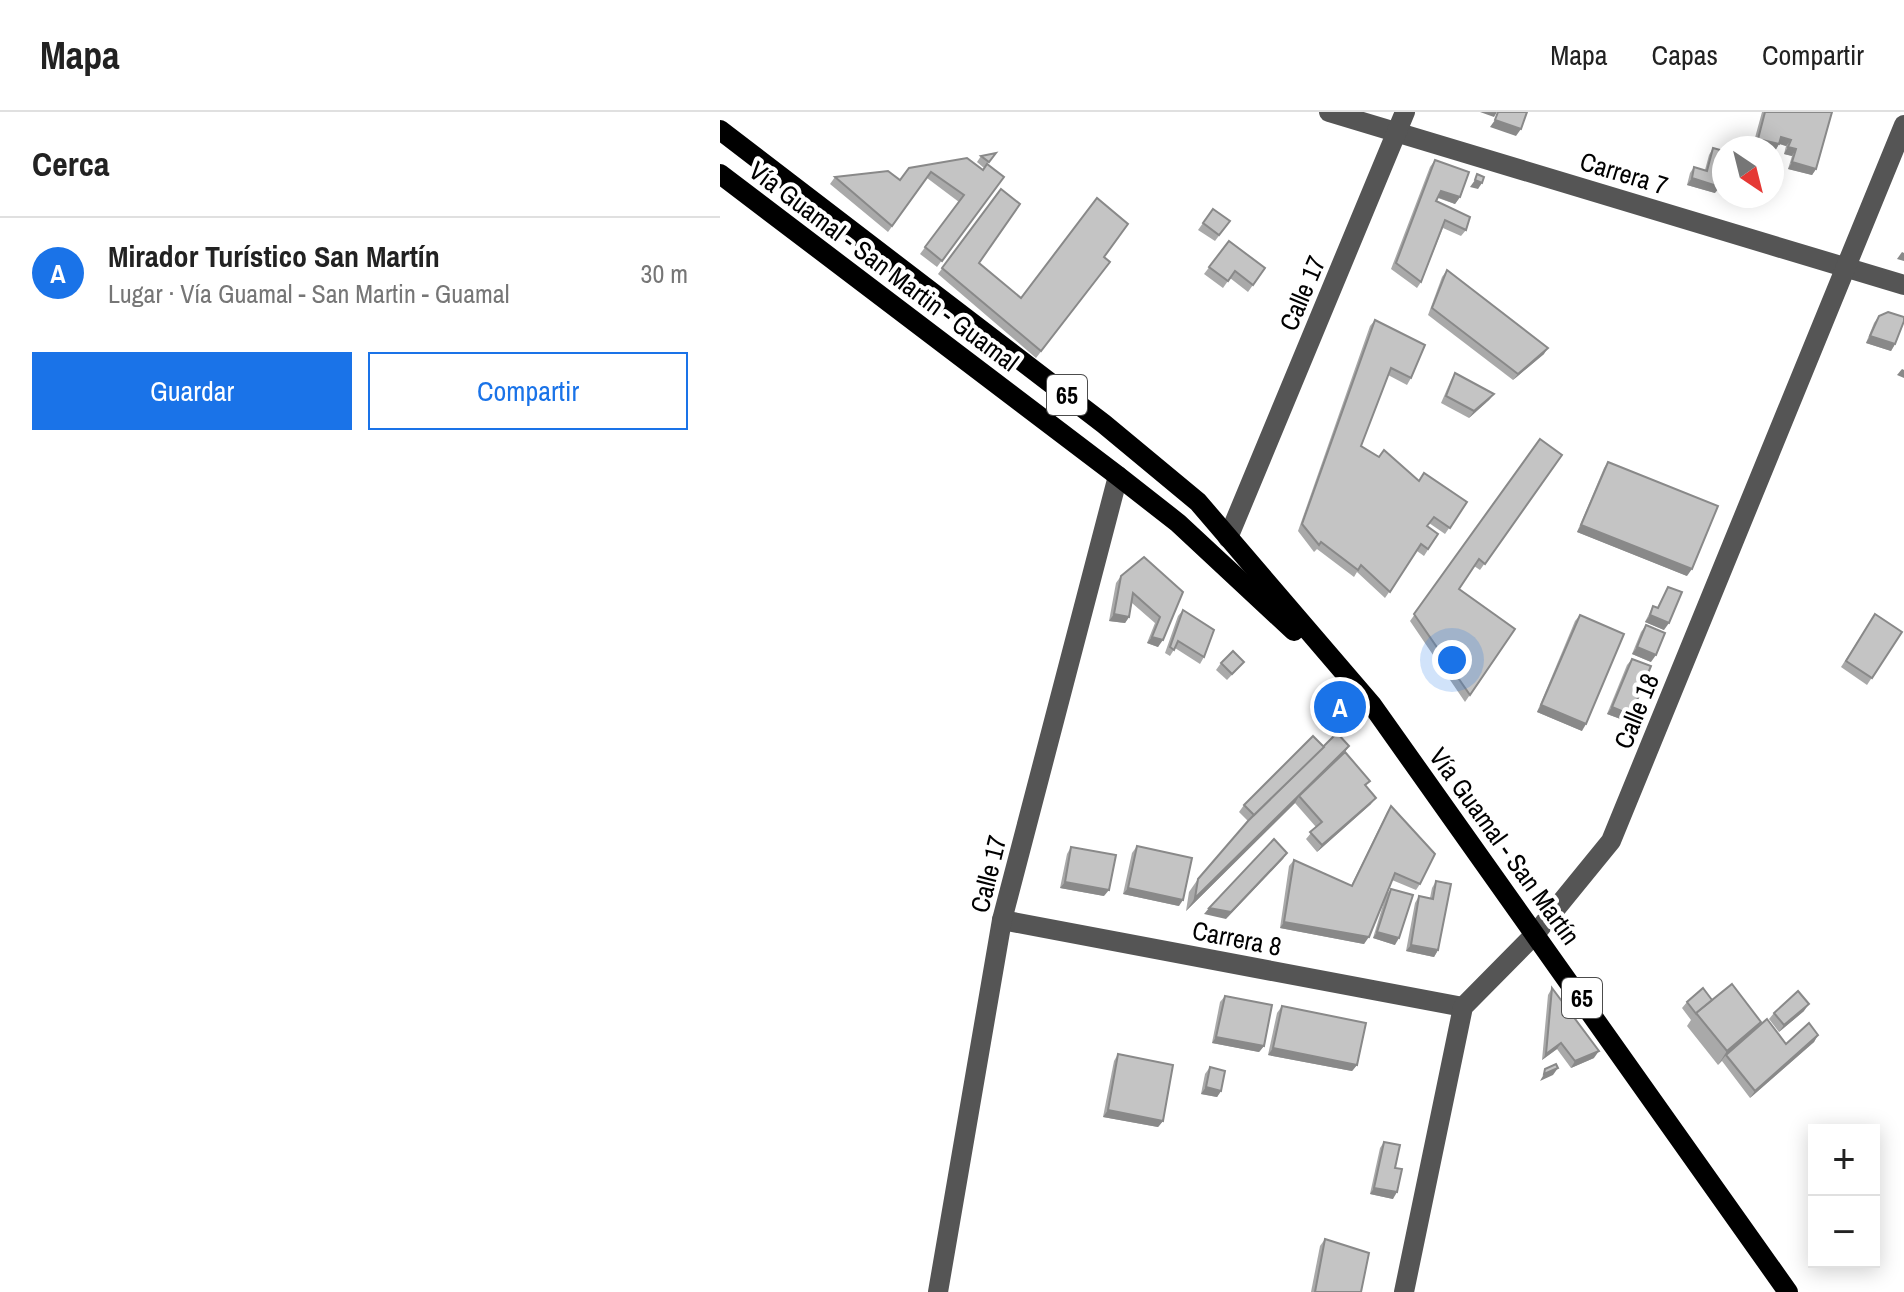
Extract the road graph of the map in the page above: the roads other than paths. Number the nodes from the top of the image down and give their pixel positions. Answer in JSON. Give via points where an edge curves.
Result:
{"nodes":[{"id":1,"x":1329,"y":112,"type":"edge"},
{"id":2,"x":1401,"y":122,"type":"edge"},
{"id":3,"x":1904,"y":125,"type":"edge"},
{"id":4,"x":720,"y":130,"type":"edge"},
{"id":5,"x":720,"y":174,"type":"edge"},
{"id":6,"x":1846,"y":267,"type":"junction"},
{"id":7,"x":1904,"y":285,"type":"edge"},
{"id":8,"x":1118,"y":476,"type":"junction"},
{"id":9,"x":1228,"y":538,"type":"junction"},
{"id":10,"x":1372,"y":705,"type":"junction"},
{"id":11,"x":1002,"y":920,"type":"junction"},
{"id":12,"x":1536,"y":933,"type":"junction"},
{"id":13,"x":1463,"y":1007,"type":"junction"},
{"id":14,"x":938,"y":1292,"type":"edge"},
{"id":15,"x":1404,"y":1292,"type":"edge"},
{"id":16,"x":1788,"y":1292,"type":"edge"}],
"edges":[{"from":1,"to":2,"type":"street","name":"Carrera 7"},
{"from":2,"to":6,"type":"street","name":"Carrera 7"},
{"from":2,"to":9,"type":"street","name":"Calle 17"},
{"from":3,"to":6,"type":"street","name":"Calle 18"},
{"from":4,"to":9,"type":"main road","name":"Vía Guamal - San Martin - Guamal","number":"65","via":[[1104,424],[1198,502]]},
{"from":5,"to":8,"type":"main road","name":"Vía Guamal - San Martin - Guamal","number":"65"},
{"from":6,"to":7,"type":"street","name":"Carrera 7"},
{"from":6,"to":12,"type":"street","name":"Calle 18","via":[[1611,841]]},
{"from":8,"to":10,"type":"main road","name":"Vía Guamal - San Martin - Guamal","number":"65","via":[[1178,523]]},
{"from":8,"to":11,"type":"street","name":"Calle 17"},
{"from":9,"to":10,"type":"main road","name":"Vía Guamal - San Martin - Guamal","number":"65"},
{"from":10,"to":12,"type":"main road","name":"Vía Guamal - San Martín","number":"65"},
{"from":11,"to":13,"type":"street","name":"Carrera 8"},
{"from":11,"to":14,"type":"street","name":"Calle 17"},
{"from":12,"to":13,"type":"street","name":"Calle 18"},
{"from":12,"to":16,"type":"main road","name":"Vía Guamal - San Martín","number":"65"},
{"from":13,"to":15,"type":"street"}]}
